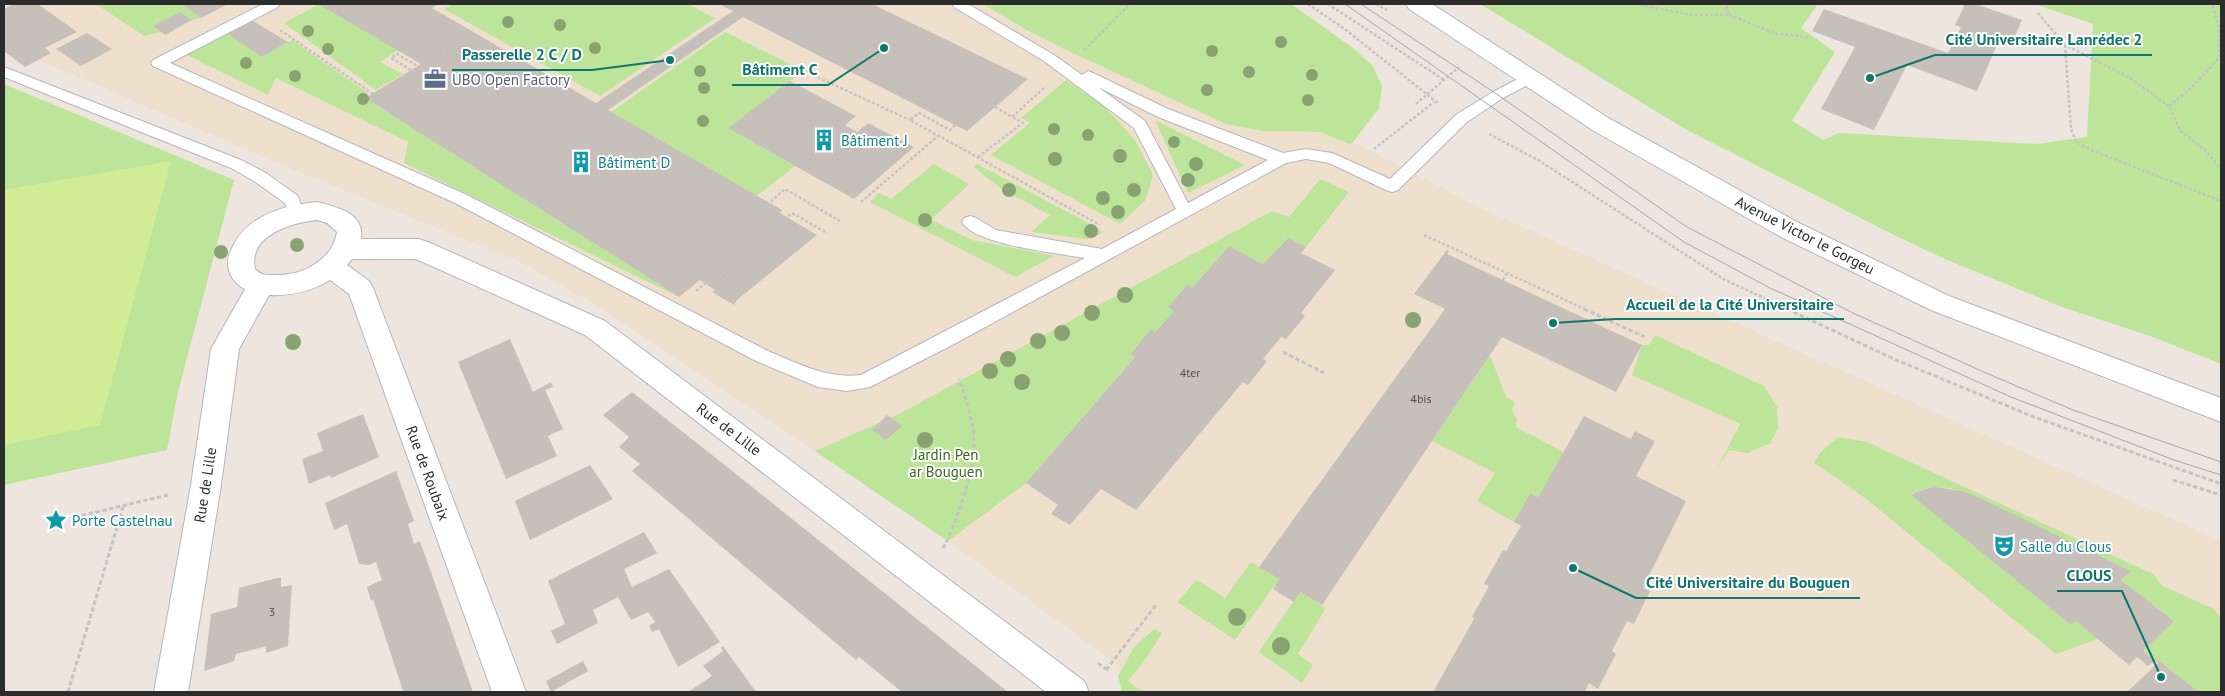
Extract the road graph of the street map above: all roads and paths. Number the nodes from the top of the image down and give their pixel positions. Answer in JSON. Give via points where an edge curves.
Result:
{"nodes":[{"id":1,"x":272,"y":4,"type":"edge"},
{"id":2,"x":959,"y":4,"type":"edge"},
{"id":3,"x":1130,"y":4,"type":"edge"},
{"id":4,"x":1308,"y":4,"type":"edge"},
{"id":5,"x":1328,"y":4,"type":"edge"},
{"id":6,"x":1418,"y":4,"type":"edge"},
{"id":7,"x":1636,"y":4,"type":"edge"},
{"id":8,"x":1726,"y":4,"type":"edge"},
{"id":9,"x":2212,"y":4,"type":"edge"},
{"id":10,"x":258,"y":11,"type":"junction"},
{"id":11,"x":2038,"y":13,"type":"dead end"},
{"id":12,"x":1729,"y":15,"type":"junction"},
{"id":13,"x":1808,"y":37,"type":"dead end"},
{"id":14,"x":2065,"y":45,"type":"junction"},
{"id":15,"x":494,"y":54,"type":"junction"},
{"id":16,"x":1079,"y":56,"type":"dead end"},
{"id":17,"x":487,"y":58,"type":"dead end"},
{"id":18,"x":1049,"y":58,"type":"junction"},
{"id":19,"x":453,"y":61,"type":"dead end"},
{"id":20,"x":1462,"y":65,"type":"dead end"},
{"id":21,"x":421,"y":68,"type":"dead end"},
{"id":22,"x":411,"y":70,"type":"dead end"},
{"id":23,"x":804,"y":71,"type":"dead end"},
{"id":24,"x":4,"y":72,"type":"edge"},
{"id":25,"x":1530,"y":78,"type":"junction"},
{"id":26,"x":1444,"y":80,"type":"junction"},
{"id":27,"x":1038,"y":94,"type":"dead end"},
{"id":28,"x":1427,"y":95,"type":"junction"},
{"id":29,"x":376,"y":96,"type":"dead end"},
{"id":30,"x":1434,"y":102,"type":"junction"},
{"id":31,"x":1416,"y":104,"type":"dead end"},
{"id":32,"x":2169,"y":106,"type":"junction"},
{"id":33,"x":995,"y":107,"type":"dead end"},
{"id":34,"x":1012,"y":117,"type":"junction"},
{"id":35,"x":1462,"y":118,"type":"junction"},
{"id":36,"x":910,"y":120,"type":"junction"},
{"id":37,"x":955,"y":125,"type":"dead end"},
{"id":38,"x":938,"y":136,"type":"junction"},
{"id":39,"x":978,"y":157,"type":"junction"},
{"id":40,"x":1282,"y":159,"type":"junction"},
{"id":41,"x":1352,"y":167,"type":"junction"},
{"id":42,"x":2221,"y":169,"type":"edge"},
{"id":43,"x":2221,"y":200,"type":"edge"},
{"id":44,"x":861,"y":202,"type":"dead end"},
{"id":45,"x":763,"y":208,"type":"dead end"},
{"id":46,"x":1184,"y":210,"type":"junction"},
{"id":47,"x":296,"y":214,"type":"junction"},
{"id":48,"x":840,"y":221,"type":"dead end"},
{"id":49,"x":970,"y":222,"type":"dead end"},
{"id":50,"x":1105,"y":228,"type":"dead end"},
{"id":51,"x":772,"y":230,"type":"junction"},
{"id":52,"x":827,"y":233,"type":"dead end"},
{"id":53,"x":1424,"y":235,"type":"dead end"},
{"id":54,"x":766,"y":237,"type":"junction"},
{"id":55,"x":1104,"y":255,"type":"junction"},
{"id":56,"x":338,"y":258,"type":"junction"},
{"id":57,"x":1507,"y":274,"type":"junction"},
{"id":58,"x":1503,"y":280,"type":"dead end"},
{"id":59,"x":261,"y":285,"type":"junction"},
{"id":60,"x":1645,"y":337,"type":"dead end"},
{"id":61,"x":1283,"y":352,"type":"dead end"},
{"id":62,"x":1324,"y":373,"type":"dead end"},
{"id":63,"x":958,"y":379,"type":"dead end"},
{"id":64,"x":2221,"y":410,"type":"edge"},
{"id":65,"x":2173,"y":480,"type":"dead end"},
{"id":66,"x":2221,"y":484,"type":"edge"},
{"id":67,"x":177,"y":492,"type":"dead end"},
{"id":68,"x":2221,"y":495,"type":"edge"},
{"id":69,"x":123,"y":507,"type":"junction"},
{"id":70,"x":75,"y":517,"type":"dead end"},
{"id":71,"x":920,"y":574,"type":"junction"},
{"id":72,"x":1156,"y":605,"type":"dead end"},
{"id":73,"x":1100,"y":676,"type":"dead end"},
{"id":74,"x":1063,"y":689,"type":"edge"},
{"id":75,"x":68,"y":692,"type":"edge"},
{"id":76,"x":170,"y":692,"type":"edge"},
{"id":77,"x":509,"y":692,"type":"edge"}],
"edges":[{"from":1,"to":10,"type":"lane"},
{"from":2,"to":18,"type":"lane"},
{"from":3,"to":16,"type":"path"},
{"from":4,"to":28,"type":"path"},
{"from":5,"to":26,"type":"path"},
{"from":6,"to":25,"type":"street","name":"Avenue Victor le Gorgeu"},
{"from":7,"to":12,"type":"path","via":[[1691,15]]},
{"from":8,"to":12,"type":"path"},
{"from":9,"to":32,"type":"path","via":[[2219,27],[2219,58]]},
{"from":10,"to":29,"type":"path","via":[[258,15]]},
{"from":10,"to":55,"type":"lane","via":[[158,63],[461,200],[762,356],[818,380],[847,384],[864,382]]},
{"from":11,"to":14,"type":"path"},
{"from":12,"to":13,"type":"path","via":[[1773,34]]},
{"from":14,"to":32,"type":"path","via":[[2130,78]]},
{"from":14,"to":43,"type":"path","via":[[2071,129],[2076,142]]},
{"from":15,"to":17,"type":"path"},
{"from":15,"to":19,"type":"path","via":[[484,47],[471,56],[457,45],[442,54]]},
{"from":15,"to":51,"type":"path","via":[[782,222]]},
{"from":18,"to":40,"type":"lane","via":[[1163,113]]},
{"from":18,"to":46,"type":"lane","via":[[1140,125]]},
{"from":20,"to":26,"type":"path"},
{"from":21,"to":22,"type":"path","via":[[398,54],[391,58]]},
{"from":23,"to":36,"type":"path"},
{"from":24,"to":47,"type":"lane","via":[[236,164],[260,176],[292,200]]},
{"from":25,"to":35,"type":"lane"},
{"from":25,"to":64,"type":"street","name":"Avenue Victor le Gorgeu","via":[[1602,125],[1790,230],[1940,303]]},
{"from":26,"to":28,"type":"path"},
{"from":27,"to":34,"type":"path"},
{"from":28,"to":30,"type":"path"},
{"from":28,"to":31,"type":"path"},
{"from":30,"to":35,"type":"path"},
{"from":30,"to":41,"type":"path"},
{"from":32,"to":42,"type":"path","via":[[2180,130],[2205,150]]},
{"from":33,"to":34,"type":"path"},
{"from":34,"to":39,"type":"path","via":[[1023,123]]},
{"from":35,"to":41,"type":"lane","via":[[1392,186]]},
{"from":35,"to":66,"type":"path","via":[[1538,160],[1726,280],[1894,358],[2034,417]]},
{"from":36,"to":37,"type":"path","via":[[918,113],[950,130]]},
{"from":36,"to":38,"type":"path"},
{"from":38,"to":39,"type":"path"},
{"from":38,"to":44,"type":"path"},
{"from":39,"to":50,"type":"path"},
{"from":40,"to":41,"type":"lane","via":[[1306,154],[1332,158]]},
{"from":40,"to":46,"type":"lane"},
{"from":45,"to":48,"type":"path","via":[[785,189]]},
{"from":46,"to":55,"type":"lane"},
{"from":47,"to":56,"type":"street","via":[[333,213],[348,224],[351,236]]},
{"from":47,"to":59,"type":"street","via":[[270,224],[254,235],[244,248],[240,268],[246,278]]},
{"from":49,"to":55,"type":"lane","via":[[992,235]]},
{"from":51,"to":54,"type":"path","via":[[798,245],[792,252]]},
{"from":51,"to":54,"type":"path","via":[[718,275],[722,278],[726,280],[720,277],[726,271]]},
{"from":52,"to":54,"type":"path","via":[[792,213]]},
{"from":53,"to":57,"type":"path"},
{"from":56,"to":59,"type":"street","via":[[308,280],[288,286]]},
{"from":56,"to":71,"type":"street","name":"Rue de Lille","via":[[419,249],[595,328]]},
{"from":56,"to":77,"type":"street","name":"Rue de Roubaix","via":[[360,288]]},
{"from":57,"to":58,"type":"path"},
{"from":57,"to":60,"type":"path"},
{"from":59,"to":76,"type":"street","name":"Rue de Lille","via":[[225,349],[206,484]]},
{"from":61,"to":62,"type":"path"},
{"from":63,"to":71,"type":"path","via":[[966,396],[974,446],[948,541]]},
{"from":65,"to":68,"type":"path"},
{"from":67,"to":69,"type":"path"},
{"from":69,"to":70,"type":"path"},
{"from":69,"to":75,"type":"path"},
{"from":71,"to":74,"type":"street","name":"Rue de Lille"},
{"from":72,"to":73,"type":"path"}]}
